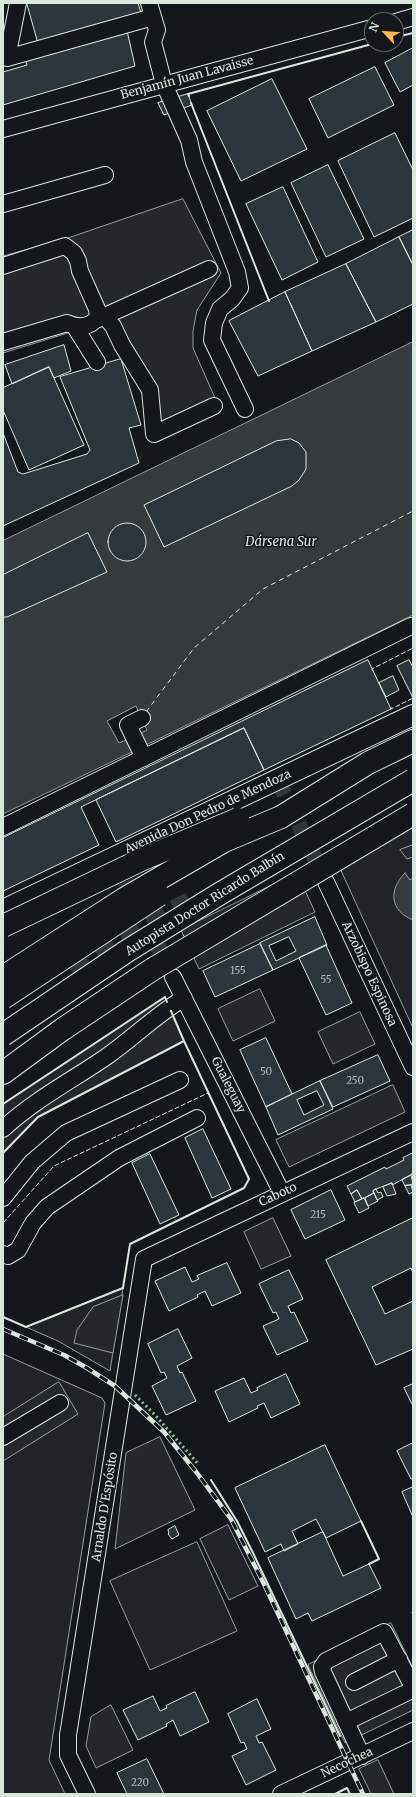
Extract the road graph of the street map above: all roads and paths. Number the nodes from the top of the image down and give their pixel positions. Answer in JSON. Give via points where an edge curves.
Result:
{"nodes":[{"id":1,"x":18,"y":3,"type":"edge"},
{"id":2,"x":151,"y":10,"type":"edge"},
{"id":3,"x":364,"y":30,"type":"edge"},
{"id":4,"x":164,"y":84,"type":"junction"},
{"id":5,"x":3,"y":129,"type":"edge"},
{"id":6,"x":105,"y":175,"type":"dead end"},
{"id":7,"x":3,"y":204,"type":"edge"},
{"id":8,"x":3,"y":266,"type":"edge"},
{"id":9,"x":209,"y":269,"type":"dead end"},
{"id":10,"x":100,"y":319,"type":"junction"},
{"id":11,"x":75,"y":327,"type":"junction"},
{"id":12,"x":3,"y":342,"type":"edge"},
{"id":13,"x":97,"y":362,"type":"dead end"},
{"id":14,"x":214,"y":406,"type":"dead end"},
{"id":15,"x":245,"y":409,"type":"dead end"},
{"id":16,"x":411,"y":626,"type":"dead end"},
{"id":17,"x":413,"y":715,"type":"edge"},
{"id":18,"x":142,"y":718,"type":"dead end"},
{"id":19,"x":413,"y":741,"type":"edge"},
{"id":20,"x":144,"y":758,"type":"junction"},
{"id":21,"x":368,"y":764,"type":"junction"},
{"id":22,"x":413,"y":780,"type":"edge"},
{"id":23,"x":413,"y":814,"type":"edge"},
{"id":24,"x":281,"y":817,"type":"junction"},
{"id":25,"x":3,"y":827,"type":"edge"},
{"id":26,"x":326,"y":882,"type":"tunnel mouth"},
{"id":27,"x":3,"y":910,"type":"edge"},
{"id":28,"x":3,"y":926,"type":"edge"},
{"id":29,"x":3,"y":977,"type":"edge"},
{"id":30,"x":173,"y":977,"type":"tunnel mouth"},
{"id":31,"x":3,"y":998,"type":"edge"},
{"id":32,"x":184,"y":998,"type":"junction"},
{"id":33,"x":3,"y":1035,"type":"edge"},
{"id":34,"x":413,"y":1067,"type":"edge"},
{"id":35,"x":3,"y":1073,"type":"edge"},
{"id":36,"x":180,"y":1080,"type":"dead end"},
{"id":37,"x":197,"y":1118,"type":"dead end"},
{"id":38,"x":3,"y":1129,"type":"edge"},
{"id":39,"x":413,"y":1132,"type":"edge"},
{"id":40,"x":282,"y":1193,"type":"junction"},
{"id":41,"x":3,"y":1198,"type":"edge"},
{"id":42,"x":3,"y":1254,"type":"edge"},
{"id":43,"x":144,"y":1258,"type":"joint"},
{"id":44,"x":60,"y":1403,"type":"dead end"},
{"id":45,"x":3,"y":1437,"type":"edge"},
{"id":46,"x":399,"y":1659,"type":"junction"},
{"id":47,"x":354,"y":1682,"type":"dead end"},
{"id":48,"x":346,"y":1722,"type":"junction"},
{"id":49,"x":413,"y":1731,"type":"edge"},
{"id":50,"x":362,"y":1756,"type":"junction"},
{"id":51,"x":87,"y":1794,"type":"edge"},
{"id":52,"x":281,"y":1794,"type":"edge"}],
"edges":[{"from":1,"to":2,"type":"street","via":[[7,58]]},
{"from":2,"to":4,"type":"street","via":[[157,30],[153,42]]},
{"from":3,"to":4,"type":"street","name":"Benjamín Juan Lavaisse"},
{"from":4,"to":5,"type":"street","name":"Benjamín Juan Lavaisse"},
{"from":4,"to":15,"type":"street","via":[[189,140],[194,162],[237,272],[240,288],[220,310],[214,323],[212,340]]},
{"from":6,"to":7,"type":"street"},
{"from":8,"to":10,"type":"street","via":[[65,246],[74,253],[78,261]]},
{"from":9,"to":10,"type":"street"},
{"from":10,"to":11,"type":"street"},
{"from":10,"to":14,"type":"street","via":[[113,326],[150,390],[154,434]]},
{"from":11,"to":12,"type":"street","via":[[67,323]]},
{"from":11,"to":13,"type":"street"},
{"from":16,"to":20,"type":"street"},
{"from":17,"to":27,"type":"main road","name":"Avenida Don Pedro de Mendoza"},
{"from":18,"to":20,"type":"street","via":[[128,725]]},
{"from":19,"to":21,"type":"highway"},
{"from":20,"to":25,"type":"street"},
{"from":21,"to":24,"type":"highway","bridge":true},
{"from":21,"to":28,"type":"highway","bridge":true,"via":[[143,859]]},
{"from":22,"to":33,"type":"highway","name":"Autopista Doctor Ricardo Balbín","bridge":true,"via":[[127,951]]},
{"from":23,"to":35,"type":"highway","bridge":true,"via":[[153,969]]},
{"from":24,"to":29,"type":"highway","bridge":true,"via":[[224,841],[124,899]]},
{"from":24,"to":31,"type":"highway","bridge":true},
{"from":26,"to":34,"type":"street","name":"Arzobispo Espinosa"},
{"from":30,"to":32,"type":"street","name":"Gualeguay"},
{"from":32,"to":38,"type":"street","via":[[107,1056],[21,1112]]},
{"from":32,"to":40,"type":"street","name":"Gualeguay"},
{"from":36,"to":41,"type":"street","via":[[66,1133],[32,1162]]},
{"from":37,"to":42,"type":"street","via":[[119,1158],[47,1207],[33,1223],[18,1250],[8,1256]]},
{"from":39,"to":40,"type":"street","name":"Caboto"},
{"from":40,"to":43,"type":"street","name":"Caboto"},
{"from":43,"to":51,"type":"street","name":"Arnaldo D'Espósito","via":[[68,1735],[68,1755]]},
{"from":44,"to":45,"type":"street"},
{"from":46,"to":47,"type":"street"},
{"from":46,"to":48,"type":"street","via":[[412,1690]]},
{"from":46,"to":48,"type":"street","via":[[384,1632],[326,1661],[322,1667],[323,1672]]},
{"from":48,"to":50,"type":"street"},
{"from":49,"to":50,"type":"street","name":"Necochea"},
{"from":50,"to":52,"type":"street","name":"Necochea"}]}
